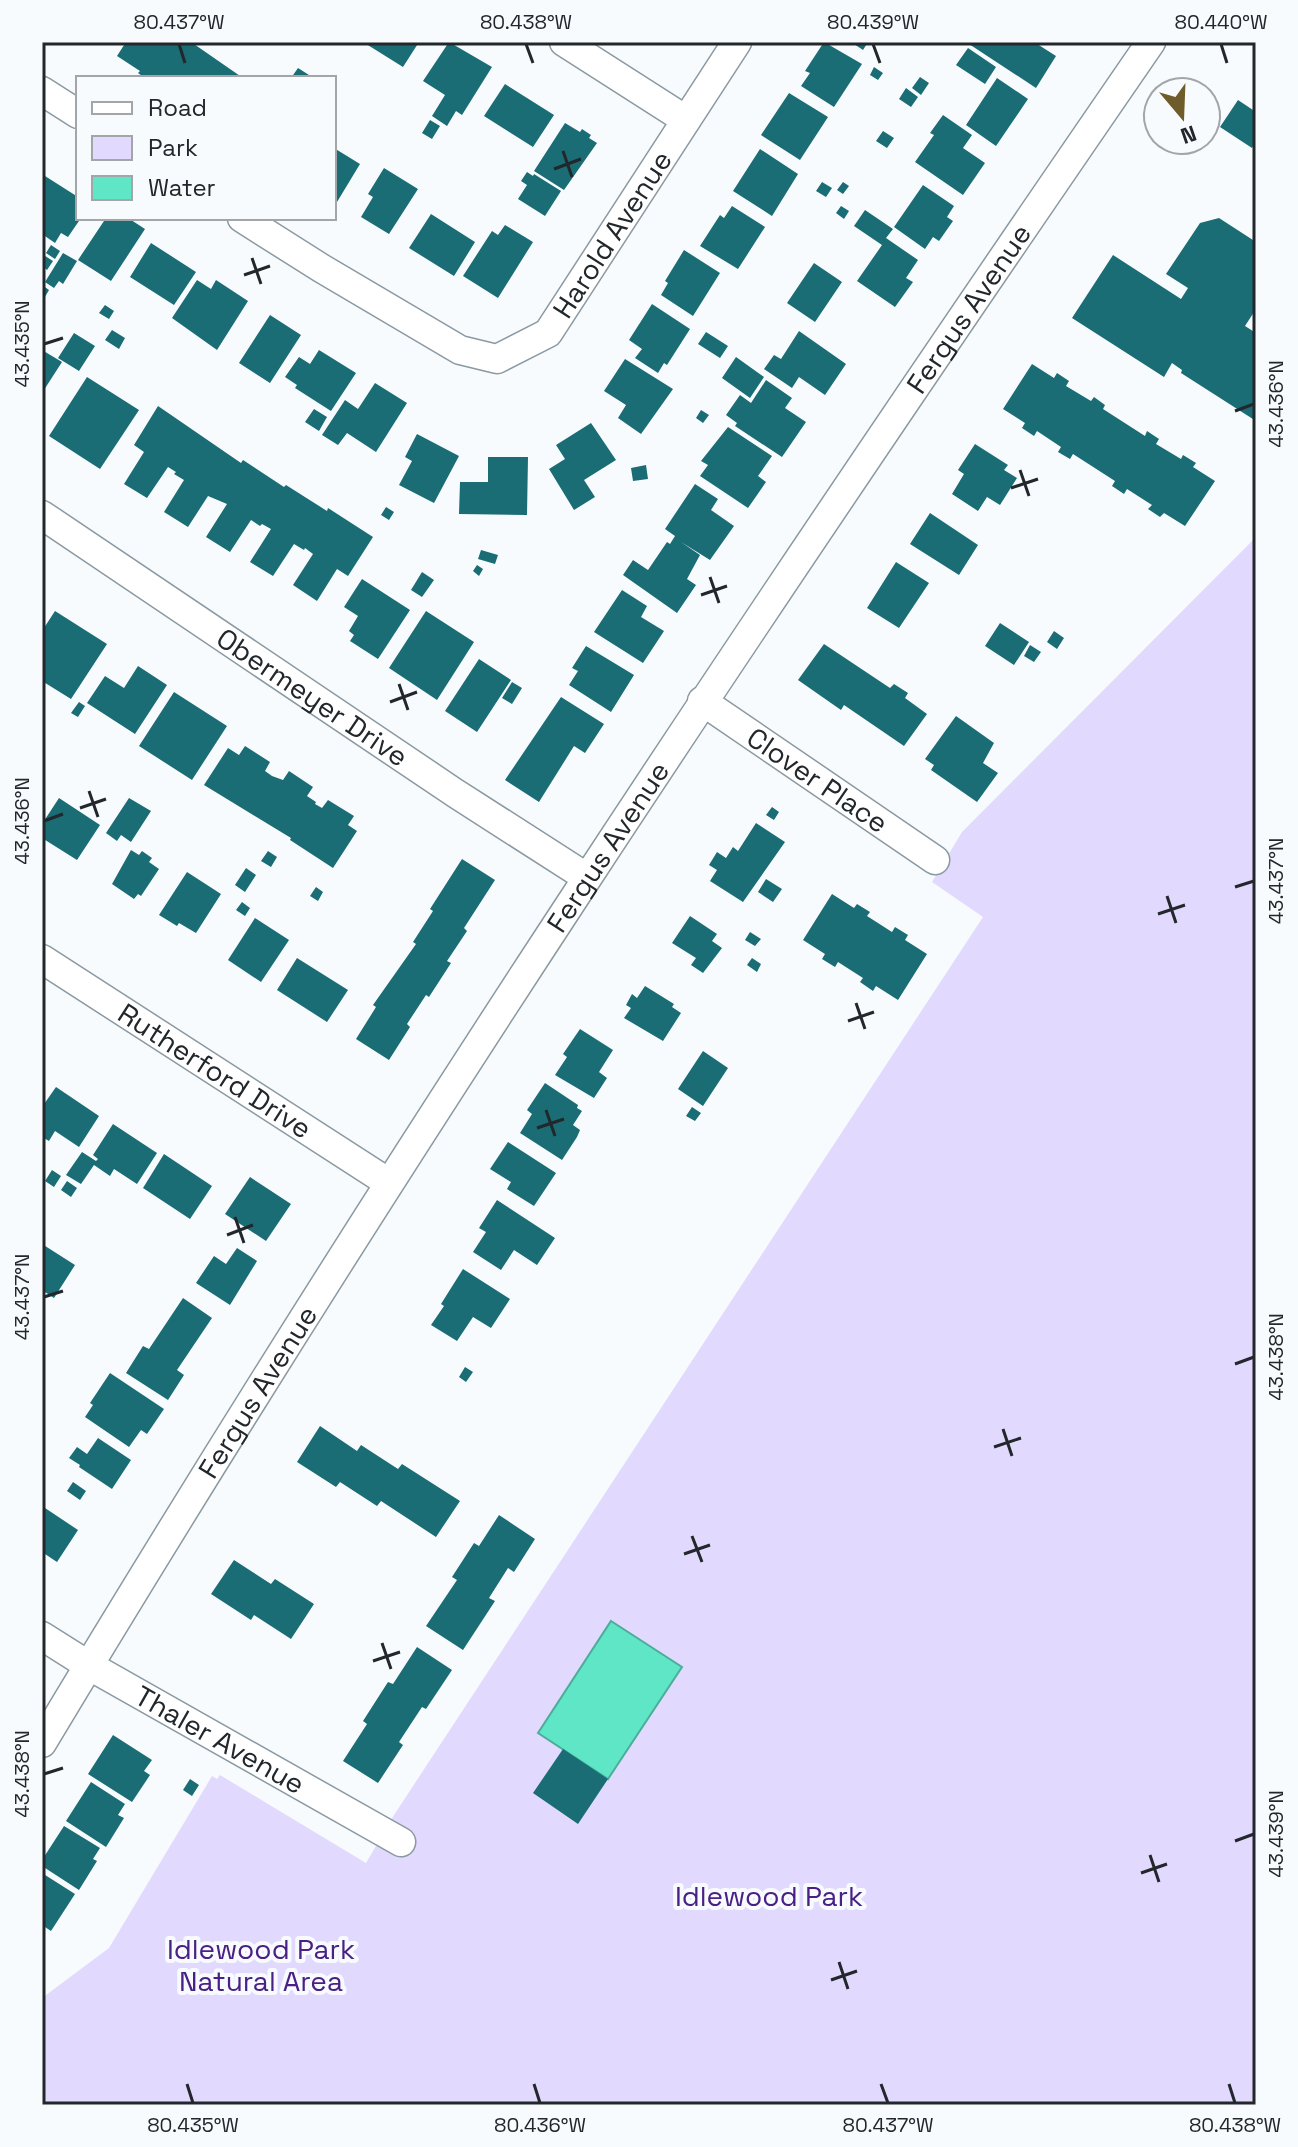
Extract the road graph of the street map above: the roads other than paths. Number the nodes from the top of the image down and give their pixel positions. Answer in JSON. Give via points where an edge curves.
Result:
{"nodes":[{"id":1,"x":564,"y":42,"type":"edge"},
{"id":2,"x":737,"y":42,"type":"edge"},
{"id":3,"x":1151,"y":42,"type":"edge"},
{"id":4,"x":42,"y":91,"type":"edge"},
{"id":5,"x":76,"y":113,"type":"edge"},
{"id":6,"x":686,"y":120,"type":"junction"},
{"id":7,"x":245,"y":220,"type":"edge"},
{"id":8,"x":42,"y":515,"type":"edge"},
{"id":9,"x":702,"y":701,"type":"junction"},
{"id":10,"x":935,"y":860,"type":"dead end"},
{"id":11,"x":586,"y":877,"type":"junction"},
{"id":12,"x":42,"y":959,"type":"edge"},
{"id":13,"x":389,"y":1183,"type":"junction"},
{"id":14,"x":42,"y":1636,"type":"edge"},
{"id":15,"x":88,"y":1665,"type":"junction"},
{"id":16,"x":42,"y":1743,"type":"edge"},
{"id":17,"x":401,"y":1842,"type":"dead end"}],
"edges":[{"from":1,"to":6,"type":"street"},
{"from":2,"to":6,"type":"street","name":"Harold Avenue"},
{"from":3,"to":9,"type":"street","name":"Fergus Avenue"},
{"from":4,"to":5,"type":"street"},
{"from":6,"to":7,"type":"street","name":"Harold Avenue","via":[[548,333],[497,359],[460,350]]},
{"from":8,"to":11,"type":"street","name":"Obermeyer Drive"},
{"from":9,"to":10,"type":"street","name":"Clover Place"},
{"from":9,"to":11,"type":"street","name":"Fergus Avenue"},
{"from":11,"to":13,"type":"street","name":"Fergus Avenue"},
{"from":12,"to":13,"type":"street","name":"Rutherford Drive"},
{"from":13,"to":15,"type":"street","name":"Fergus Avenue"},
{"from":14,"to":15,"type":"street","name":"Thaler Avenue"},
{"from":15,"to":16,"type":"street","name":"Fergus Avenue"},
{"from":15,"to":17,"type":"street","name":"Thaler Avenue"}]}
